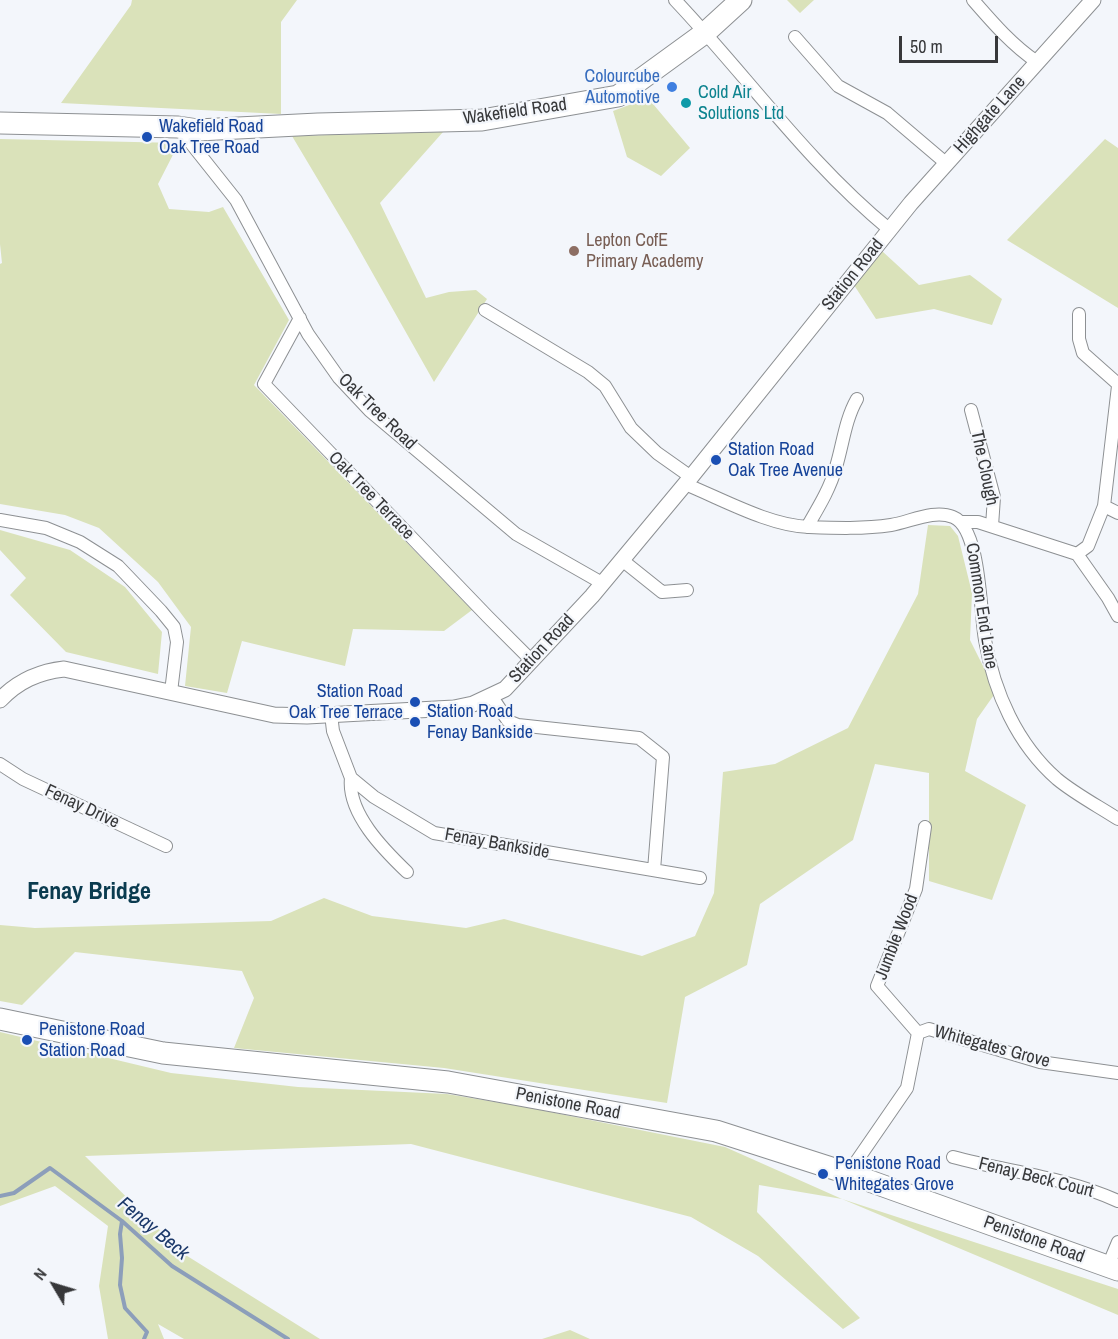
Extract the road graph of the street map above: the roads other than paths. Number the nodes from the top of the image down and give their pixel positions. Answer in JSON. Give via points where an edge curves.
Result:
{"nodes":[{"id":1,"x":675,"y":0,"type":"edge"},
{"id":2,"x":740,"y":0,"type":"edge"},
{"id":3,"x":973,"y":0,"type":"edge"},
{"id":4,"x":1093,"y":0,"type":"edge"},
{"id":5,"x":714,"y":26,"type":"junction"},
{"id":6,"x":795,"y":38,"type":"dead end"},
{"id":7,"x":1037,"y":62,"type":"junction"},
{"id":8,"x":0,"y":123,"type":"edge"},
{"id":9,"x":176,"y":124,"type":"junction"},
{"id":10,"x":947,"y":164,"type":"junction"},
{"id":11,"x":911,"y":203,"type":"joint"},
{"id":12,"x":890,"y":230,"type":"junction"},
{"id":13,"x":485,"y":310,"type":"dead end"},
{"id":14,"x":1079,"y":314,"type":"dead end"},
{"id":15,"x":300,"y":318,"type":"junction"},
{"id":16,"x":1118,"y":385,"type":"edge"},
{"id":17,"x":857,"y":399,"type":"dead end"},
{"id":18,"x":971,"y":410,"type":"dead end"},
{"id":19,"x":688,"y":480,"type":"junction"},
{"id":20,"x":1104,"y":506,"type":"junction"},
{"id":21,"x":1118,"y":513,"type":"edge"},
{"id":22,"x":0,"y":520,"type":"edge"},
{"id":23,"x":962,"y":522,"type":"junction"},
{"id":24,"x":992,"y":526,"type":"junction"},
{"id":25,"x":807,"y":527,"type":"junction"},
{"id":26,"x":1077,"y":554,"type":"junction"},
{"id":27,"x":622,"y":560,"type":"junction"},
{"id":28,"x":602,"y":583,"type":"junction"},
{"id":29,"x":687,"y":590,"type":"dead end"},
{"id":30,"x":1118,"y":616,"type":"edge"},
{"id":31,"x":532,"y":661,"type":"junction"},
{"id":32,"x":171,"y":692,"type":"junction"},
{"id":33,"x":492,"y":697,"type":"junction"},
{"id":34,"x":0,"y":700,"type":"edge"},
{"id":35,"x":331,"y":714,"type":"junction"},
{"id":36,"x":0,"y":764,"type":"edge"},
{"id":37,"x":351,"y":778,"type":"junction"},
{"id":38,"x":1118,"y":819,"type":"edge"},
{"id":39,"x":925,"y":827,"type":"dead end"},
{"id":40,"x":166,"y":846,"type":"dead end"},
{"id":41,"x":654,"y":870,"type":"junction"},
{"id":42,"x":407,"y":872,"type":"dead end"},
{"id":43,"x":700,"y":878,"type":"dead end"},
{"id":44,"x":0,"y":1019,"type":"edge"},
{"id":45,"x":918,"y":1033,"type":"junction"},
{"id":46,"x":1118,"y":1073,"type":"edge"},
{"id":47,"x":953,"y":1157,"type":"dead end"},
{"id":48,"x":850,"y":1174,"type":"junction"},
{"id":49,"x":1118,"y":1201,"type":"edge"},
{"id":50,"x":1118,"y":1242,"type":"edge"},
{"id":51,"x":1113,"y":1268,"type":"edge"}],
"edges":[{"from":1,"to":5,"type":"street"},
{"from":2,"to":5,"type":"highway","name":"Wakefield Road"},
{"from":3,"to":7,"type":"street"},
{"from":4,"to":7,"type":"street","name":"Highgate Lane"},
{"from":5,"to":9,"type":"highway","name":"Wakefield Road","via":[[618,96],[482,120],[198,130]]},
{"from":5,"to":12,"type":"street","via":[[829,175]]},
{"from":6,"to":10,"type":"street","via":[[838,86],[887,113]]},
{"from":7,"to":10,"type":"street","name":"Highgate Lane"},
{"from":8,"to":9,"type":"highway","name":"Wakefield Road"},
{"from":9,"to":15,"type":"street","name":"Oak Tree Road","via":[[236,200]]},
{"from":10,"to":11,"type":"street","name":"Highgate Lane"},
{"from":11,"to":12,"type":"street","name":"Station Road"},
{"from":12,"to":19,"type":"street","name":"Station Road"},
{"from":13,"to":19,"type":"street","name":"Common End Lane","via":[[605,386],[631,428]]},
{"from":14,"to":16,"type":"street","via":[[1083,353]]},
{"from":15,"to":28,"type":"street","name":"Oak Tree Road","via":[[339,378],[370,411],[516,534]]},
{"from":15,"to":31,"type":"street","name":"Oak Tree Terrace","via":[[264,384]]},
{"from":16,"to":20,"type":"street"},
{"from":17,"to":25,"type":"street","via":[[850,412],[836,470]]},
{"from":18,"to":24,"type":"street","name":"The Clough","via":[[994,497]]},
{"from":19,"to":25,"type":"street","name":"Common End Lane","via":[[781,524]]},
{"from":19,"to":27,"type":"street","name":"Station Road"},
{"from":20,"to":21,"type":"street"},
{"from":20,"to":26,"type":"street","via":[[1088,546]]},
{"from":22,"to":32,"type":"street","via":[[46,528],[80,542],[118,566],[174,627],[177,642]]},
{"from":23,"to":24,"type":"street"},
{"from":23,"to":25,"type":"street","name":"Common End Lane","via":[[952,516],[925,516],[861,528]]},
{"from":23,"to":38,"type":"street","name":"Common End Lane","via":[[969,533],[975,561],[984,639],[995,684],[1014,724],[1025,744],[1059,780]]},
{"from":24,"to":26,"type":"street"},
{"from":26,"to":30,"type":"street"},
{"from":27,"to":28,"type":"street","name":"Station Road"},
{"from":27,"to":29,"type":"street","via":[[662,592]]},
{"from":28,"to":31,"type":"street","name":"Station Road"},
{"from":31,"to":33,"type":"street","name":"Station Road"},
{"from":32,"to":34,"type":"street","name":"Station Road","via":[[64,669],[31,676]]},
{"from":32,"to":35,"type":"street","name":"Station Road","via":[[274,715]]},
{"from":33,"to":35,"type":"street","name":"Station Road","via":[[454,708]]},
{"from":33,"to":41,"type":"street","via":[[508,722],[639,738],[663,757]]},
{"from":35,"to":37,"type":"street","name":"Fenay Bankside","via":[[333,731]]},
{"from":36,"to":40,"type":"street","name":"Fenay Drive","via":[[23,779]]},
{"from":37,"to":41,"type":"street","name":"Fenay Bankside","via":[[374,797],[434,833]]},
{"from":37,"to":42,"type":"street","via":[[355,807],[387,853]]},
{"from":39,"to":45,"type":"street","name":"Jumble Wood","via":[[916,889],[877,986]]},
{"from":41,"to":43,"type":"street","name":"Fenay Bankside"},
{"from":44,"to":48,"type":"highway","name":"Penistone Road","via":[[163,1053],[448,1082],[716,1131]]},
{"from":45,"to":46,"type":"street","name":"Whitegates Grove","via":[[929,1029],[1040,1062]]},
{"from":45,"to":48,"type":"street","name":"Whitegates Grove","via":[[907,1088]]},
{"from":47,"to":49,"type":"street","name":"Fenay Beck Court","via":[[1053,1178]]},
{"from":48,"to":51,"type":"highway","name":"Penistone Road"},
{"from":50,"to":51,"type":"street"}]}
